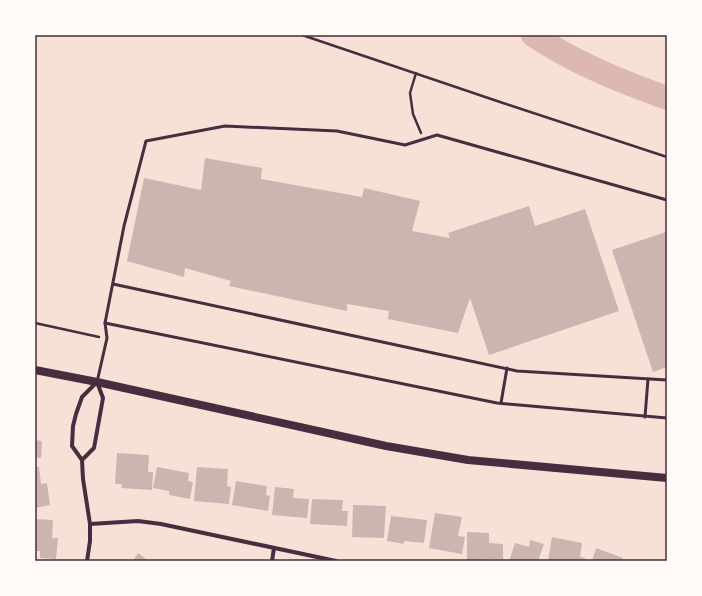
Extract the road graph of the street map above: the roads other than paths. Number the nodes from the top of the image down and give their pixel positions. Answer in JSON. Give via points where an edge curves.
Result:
{"nodes":[{"id":1,"x":667,"y":200,"type":"edge"},
{"id":2,"x":113,"y":284,"type":"junction"},
{"id":3,"x":105,"y":323,"type":"junction"},
{"id":4,"x":507,"y":368,"type":"junction"},
{"id":5,"x":35,"y":370,"type":"edge"},
{"id":6,"x":648,"y":379,"type":"junction"},
{"id":7,"x":667,"y":380,"type":"edge"},
{"id":8,"x":97,"y":382,"type":"junction"},
{"id":9,"x":501,"y":403,"type":"junction"},
{"id":10,"x":645,"y":417,"type":"junction"},
{"id":11,"x":667,"y":418,"type":"edge"},
{"id":12,"x":82,"y":460,"type":"junction"},
{"id":13,"x":667,"y":478,"type":"edge"},
{"id":14,"x":90,"y":524,"type":"junction"},
{"id":15,"x":274,"y":548,"type":"junction"},
{"id":16,"x":87,"y":561,"type":"edge"},
{"id":17,"x":272,"y":561,"type":"edge"},
{"id":18,"x":336,"y":561,"type":"edge"}],
"edges":[{"from":1,"to":2,"type":"lane","via":[[437,135],[405,145],[336,131],[225,126],[146,141],[124,226]]},
{"from":2,"to":3,"type":"lane"},
{"from":2,"to":4,"type":"lane"},
{"from":3,"to":8,"type":"lane","via":[[107,338]]},
{"from":3,"to":9,"type":"lane"},
{"from":4,"to":6,"type":"lane","via":[[517,371]]},
{"from":4,"to":9,"type":"lane"},
{"from":5,"to":8,"type":"main road"},
{"from":6,"to":7,"type":"lane"},
{"from":6,"to":10,"type":"lane"},
{"from":8,"to":12,"type":"street","via":[[103,398],[94,448]]},
{"from":8,"to":12,"type":"street","via":[[82,397],[73,426],[72,446]]},
{"from":8,"to":13,"type":"main road","via":[[379,444],[468,460]]},
{"from":9,"to":10,"type":"lane"},
{"from":10,"to":11,"type":"lane"},
{"from":12,"to":14,"type":"street"},
{"from":14,"to":15,"type":"street","via":[[138,521]]},
{"from":14,"to":16,"type":"street"},
{"from":15,"to":17,"type":"street"},
{"from":15,"to":18,"type":"street"}]}
